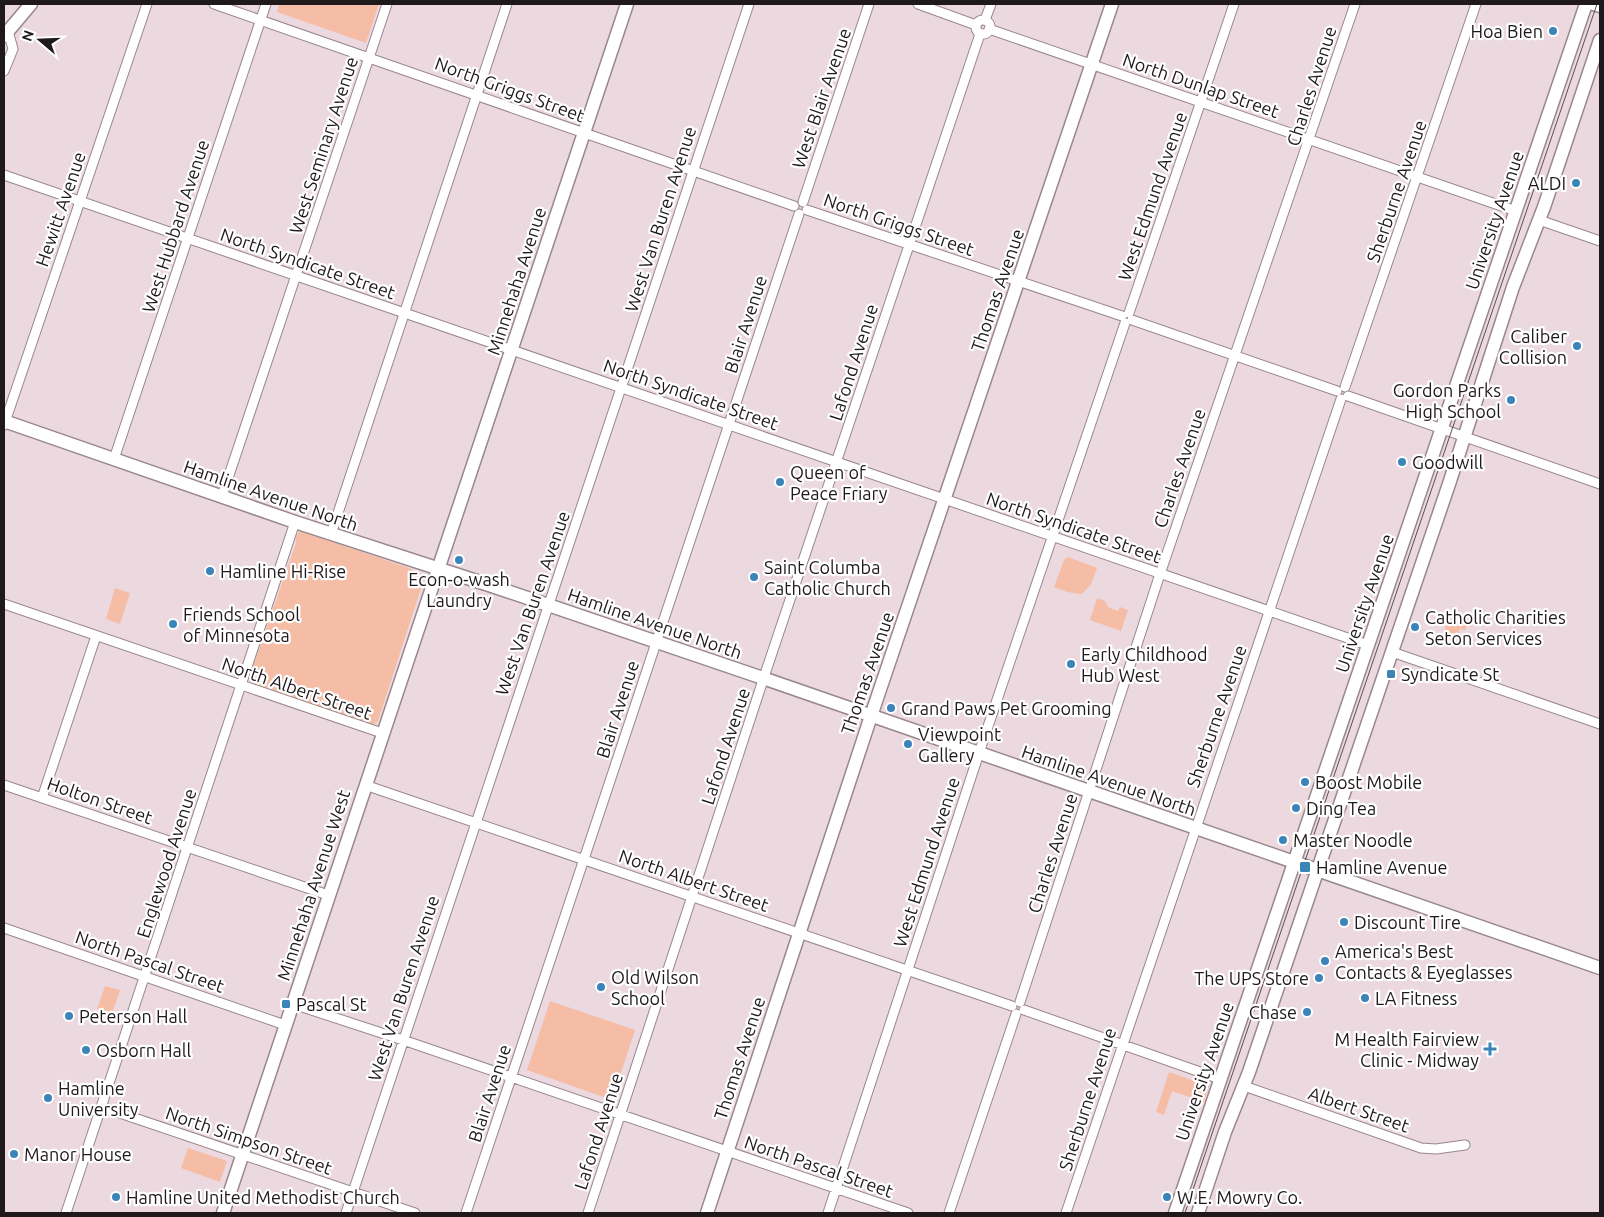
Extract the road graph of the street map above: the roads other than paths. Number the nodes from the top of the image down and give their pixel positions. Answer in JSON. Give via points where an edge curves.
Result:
{"nodes":[{"id":1,"x":31,"y":4,"type":"edge"},
{"id":2,"x":147,"y":4,"type":"edge"},
{"id":3,"x":214,"y":4,"type":"edge"},
{"id":4,"x":266,"y":4,"type":"edge"},
{"id":5,"x":387,"y":4,"type":"edge"},
{"id":6,"x":507,"y":4,"type":"edge"},
{"id":7,"x":628,"y":4,"type":"edge"},
{"id":8,"x":749,"y":4,"type":"edge"},
{"id":9,"x":869,"y":4,"type":"edge"},
{"id":10,"x":918,"y":4,"type":"edge"},
{"id":11,"x":991,"y":4,"type":"edge"},
{"id":12,"x":1112,"y":4,"type":"edge"},
{"id":13,"x":1234,"y":4,"type":"edge"},
{"id":14,"x":1355,"y":4,"type":"edge"},
{"id":15,"x":1476,"y":4,"type":"edge"},
{"id":16,"x":1586,"y":4,"type":"edge"},
{"id":17,"x":1593,"y":4,"type":"edge"},
{"id":18,"x":1600,"y":6,"type":"edge"},
{"id":19,"x":260,"y":20,"type":"junction"},
{"id":20,"x":985,"y":20,"type":"junction"},
{"id":21,"x":976,"y":24,"type":"junction"},
{"id":22,"x":990,"y":29,"type":"junction"},
{"id":23,"x":6,"y":34,"type":"edge"},
{"id":24,"x":980,"y":34,"type":"junction"},
{"id":25,"x":1600,"y":40,"type":"edge"},
{"id":26,"x":369,"y":57,"type":"junction"},
{"id":27,"x":1092,"y":64,"type":"junction"},
{"id":28,"x":4,"y":71,"type":"edge"},
{"id":29,"x":477,"y":94,"type":"junction"},
{"id":30,"x":1201,"y":102,"type":"junction"},
{"id":31,"x":584,"y":133,"type":"junction"},
{"id":32,"x":1310,"y":139,"type":"junction"},
{"id":33,"x":693,"y":170,"type":"junction"},
{"id":34,"x":4,"y":175,"type":"edge"},
{"id":35,"x":1418,"y":176,"type":"junction"},
{"id":36,"x":80,"y":201,"type":"junction"},
{"id":37,"x":801,"y":208,"type":"junction"},
{"id":38,"x":1516,"y":211,"type":"junction"},
{"id":39,"x":1539,"y":220,"type":"junction"},
{"id":40,"x":188,"y":239,"type":"junction"},
{"id":41,"x":1600,"y":241,"type":"edge"},
{"id":42,"x":909,"y":244,"type":"junction"},
{"id":43,"x":296,"y":276,"type":"junction"},
{"id":44,"x":1017,"y":282,"type":"junction"},
{"id":45,"x":404,"y":313,"type":"junction"},
{"id":46,"x":1127,"y":318,"type":"junction"},
{"id":47,"x":512,"y":350,"type":"junction"},
{"id":48,"x":1236,"y":356,"type":"junction"},
{"id":49,"x":621,"y":387,"type":"junction"},
{"id":50,"x":1343,"y":393,"type":"junction"},
{"id":51,"x":4,"y":422,"type":"edge"},
{"id":52,"x":729,"y":425,"type":"junction"},
{"id":53,"x":1442,"y":428,"type":"junction"},
{"id":54,"x":1466,"y":435,"type":"junction"},
{"id":55,"x":114,"y":459,"type":"junction"},
{"id":56,"x":837,"y":462,"type":"junction"},
{"id":57,"x":1600,"y":484,"type":"edge"},
{"id":58,"x":222,"y":496,"type":"junction"},
{"id":59,"x":944,"y":499,"type":"junction"},
{"id":60,"x":295,"y":522,"type":"junction"},
{"id":61,"x":331,"y":534,"type":"junction"},
{"id":62,"x":1052,"y":537,"type":"junction"},
{"id":63,"x":438,"y":569,"type":"junction"},
{"id":64,"x":1160,"y":574,"type":"junction"},
{"id":65,"x":4,"y":604,"type":"edge"},
{"id":66,"x":548,"y":605,"type":"junction"},
{"id":67,"x":1268,"y":611,"type":"junction"},
{"id":68,"x":96,"y":636,"type":"junction"},
{"id":69,"x":656,"y":642,"type":"junction"},
{"id":70,"x":1368,"y":645,"type":"junction"},
{"id":71,"x":1392,"y":652,"type":"junction"},
{"id":72,"x":764,"y":679,"type":"junction"},
{"id":73,"x":241,"y":686,"type":"junction"},
{"id":74,"x":871,"y":716,"type":"junction"},
{"id":75,"x":1600,"y":724,"type":"edge"},
{"id":76,"x":382,"y":733,"type":"junction"},
{"id":77,"x":979,"y":754,"type":"junction"},
{"id":78,"x":4,"y":785,"type":"edge"},
{"id":79,"x":365,"y":785,"type":"junction"},
{"id":80,"x":1090,"y":791,"type":"junction"},
{"id":81,"x":42,"y":798,"type":"junction"},
{"id":82,"x":475,"y":822,"type":"junction"},
{"id":83,"x":1195,"y":829,"type":"junction"},
{"id":84,"x":188,"y":847,"type":"junction"},
{"id":85,"x":584,"y":860,"type":"junction"},
{"id":86,"x":1294,"y":863,"type":"junction"},
{"id":87,"x":1318,"y":872,"type":"junction"},
{"id":88,"x":328,"y":894,"type":"junction"},
{"id":89,"x":693,"y":896,"type":"junction"},
{"id":90,"x":4,"y":928,"type":"edge"},
{"id":91,"x":799,"y":934,"type":"junction"},
{"id":92,"x":1600,"y":968,"type":"edge"},
{"id":93,"x":907,"y":971,"type":"junction"},
{"id":94,"x":145,"y":976,"type":"junction"},
{"id":95,"x":292,"y":1004,"type":"junction"},
{"id":96,"x":1018,"y":1008,"type":"junction"},
{"id":97,"x":285,"y":1025,"type":"junction"},
{"id":98,"x":403,"y":1040,"type":"junction"},
{"id":99,"x":1122,"y":1045,"type":"junction"},
{"id":100,"x":511,"y":1077,"type":"junction"},
{"id":101,"x":1220,"y":1079,"type":"junction"},
{"id":102,"x":1244,"y":1086,"type":"junction"},
{"id":103,"x":102,"y":1107,"type":"junction"},
{"id":104,"x":620,"y":1115,"type":"junction"},
{"id":105,"x":1465,"y":1145,"type":"dead end"},
{"id":106,"x":727,"y":1152,"type":"junction"},
{"id":107,"x":242,"y":1154,"type":"junction"},
{"id":108,"x":836,"y":1189,"type":"junction"},
{"id":109,"x":353,"y":1192,"type":"junction"},
{"id":110,"x":66,"y":1213,"type":"edge"},
{"id":111,"x":223,"y":1213,"type":"edge"},
{"id":112,"x":346,"y":1213,"type":"edge"},
{"id":113,"x":415,"y":1213,"type":"edge"},
{"id":114,"x":466,"y":1213,"type":"edge"},
{"id":115,"x":588,"y":1213,"type":"edge"},
{"id":116,"x":707,"y":1213,"type":"edge"},
{"id":117,"x":828,"y":1213,"type":"edge"},
{"id":118,"x":908,"y":1213,"type":"edge"},
{"id":119,"x":949,"y":1213,"type":"edge"},
{"id":120,"x":1066,"y":1213,"type":"edge"},
{"id":121,"x":1175,"y":1213,"type":"edge"},
{"id":122,"x":1198,"y":1213,"type":"edge"}],
"edges":[{"from":1,"to":23,"type":"street"},
{"from":2,"to":36,"type":"street","name":"Hewitt Avenue"},
{"from":3,"to":19,"type":"street","name":"North Griggs Street"},
{"from":4,"to":19,"type":"street","name":"West Hubbard Avenue"},
{"from":5,"to":26,"type":"street","name":"West Seminary Avenue"},
{"from":6,"to":29,"type":"street"},
{"from":7,"to":31,"type":"street","name":"Minnehaha Avenue"},
{"from":8,"to":33,"type":"street","name":"West Van Buren Avenue"},
{"from":9,"to":37,"type":"street","name":"West Blair Avenue"},
{"from":10,"to":21,"type":"street"},
{"from":11,"to":20,"type":"street"},
{"from":12,"to":27,"type":"street","name":"Thomas Avenue"},
{"from":13,"to":30,"type":"street","name":"West Edmund Avenue"},
{"from":14,"to":32,"type":"street","name":"Charles Avenue"},
{"from":15,"to":35,"type":"street","name":"Sherburne Avenue"},
{"from":16,"to":38,"type":"street","name":"University Avenue"},
{"from":17,"to":18,"type":"street"},
{"from":19,"to":26,"type":"street","name":"North Griggs Street"},
{"from":19,"to":40,"type":"street","name":"West Hubbard Avenue"},
{"from":20,"to":21,"type":"street"},
{"from":20,"to":22,"type":"street"},
{"from":21,"to":24,"type":"street"},
{"from":22,"to":24,"type":"street","via":[[986,34]]},
{"from":22,"to":27,"type":"street","name":"North Dunlap Street"},
{"from":23,"to":28,"type":"street","via":[[13,44]]},
{"from":24,"to":42,"type":"street","name":"Lafond Avenue"},
{"from":25,"to":39,"type":"street"},
{"from":26,"to":29,"type":"street","name":"North Griggs Street"},
{"from":26,"to":43,"type":"street","name":"West Seminary Avenue"},
{"from":27,"to":30,"type":"street","name":"North Dunlap Street"},
{"from":27,"to":44,"type":"street","name":"Thomas Avenue"},
{"from":29,"to":31,"type":"street","name":"North Griggs Street"},
{"from":29,"to":45,"type":"street"},
{"from":30,"to":32,"type":"street","name":"North Dunlap Street"},
{"from":30,"to":46,"type":"street","name":"West Edmund Avenue"},
{"from":31,"to":33,"type":"street","name":"North Griggs Street"},
{"from":31,"to":47,"type":"street","name":"Minnehaha Avenue"},
{"from":32,"to":35,"type":"street","name":"North Dunlap Street"},
{"from":32,"to":48,"type":"street","name":"Charles Avenue"},
{"from":33,"to":37,"type":"street","name":"North Griggs Street"},
{"from":33,"to":49,"type":"street","name":"West Van Buren Avenue"},
{"from":34,"to":36,"type":"street","name":"North Syndicate Street"},
{"from":35,"to":38,"type":"street","name":"North Dunlap Street"},
{"from":35,"to":50,"type":"street","name":"Sherburne Avenue"},
{"from":36,"to":40,"type":"street","name":"North Syndicate Street"},
{"from":36,"to":51,"type":"street","name":"Hewitt Avenue"},
{"from":37,"to":42,"type":"street","name":"North Griggs Street"},
{"from":37,"to":52,"type":"street","name":"Blair Avenue"},
{"from":38,"to":53,"type":"street","name":"University Avenue"},
{"from":39,"to":41,"type":"street"},
{"from":39,"to":54,"type":"street","via":[[1509,296]]},
{"from":40,"to":43,"type":"street","name":"North Syndicate Street"},
{"from":40,"to":55,"type":"street","name":"West Hubbard Avenue"},
{"from":42,"to":44,"type":"street","name":"North Griggs Street"},
{"from":42,"to":56,"type":"street","name":"Lafond Avenue"},
{"from":43,"to":45,"type":"street","name":"North Syndicate Street"},
{"from":43,"to":58,"type":"street","name":"West Seminary Avenue"},
{"from":44,"to":46,"type":"street","name":"North Griggs Street"},
{"from":44,"to":59,"type":"street","name":"Thomas Avenue"},
{"from":45,"to":47,"type":"street","name":"North Syndicate Street"},
{"from":45,"to":61,"type":"street"},
{"from":46,"to":48,"type":"street","name":"North Griggs Street"},
{"from":46,"to":62,"type":"street","name":"West Edmund Avenue"},
{"from":47,"to":49,"type":"street","name":"North Syndicate Street"},
{"from":47,"to":63,"type":"street","name":"Minnehaha Avenue"},
{"from":48,"to":50,"type":"street","name":"North Griggs Street"},
{"from":48,"to":64,"type":"street","name":"Charles Avenue"},
{"from":49,"to":52,"type":"street","name":"North Syndicate Street"},
{"from":49,"to":66,"type":"street","name":"West Van Buren Avenue"},
{"from":50,"to":53,"type":"street","name":"North Griggs Street"},
{"from":50,"to":67,"type":"street","name":"Sherburne Avenue"},
{"from":51,"to":55,"type":"street","name":"Hamline Avenue North"},
{"from":52,"to":56,"type":"street","name":"North Syndicate Street"},
{"from":52,"to":69,"type":"street","name":"Blair Avenue"},
{"from":53,"to":54,"type":"street","name":"North Griggs Street"},
{"from":53,"to":70,"type":"street","name":"University Avenue"},
{"from":54,"to":57,"type":"street","name":"North Griggs Street"},
{"from":54,"to":71,"type":"street"},
{"from":55,"to":58,"type":"street","name":"Hamline Avenue North"},
{"from":56,"to":59,"type":"street","name":"North Syndicate Street"},
{"from":56,"to":72,"type":"street","name":"Lafond Avenue"},
{"from":58,"to":60,"type":"street","name":"Hamline Avenue North"},
{"from":59,"to":62,"type":"street","name":"North Syndicate Street"},
{"from":59,"to":74,"type":"street","name":"Thomas Avenue"},
{"from":60,"to":61,"type":"street","name":"Hamline Avenue North"},
{"from":60,"to":73,"type":"street","name":"Englewood Avenue"},
{"from":61,"to":63,"type":"street","name":"Hamline Avenue North"},
{"from":62,"to":64,"type":"street","name":"North Syndicate Street"},
{"from":62,"to":77,"type":"street","name":"West Edmund Avenue"},
{"from":63,"to":66,"type":"street","name":"Hamline Avenue North"},
{"from":63,"to":76,"type":"street","name":"Minnehaha Avenue West"},
{"from":64,"to":67,"type":"street","name":"North Syndicate Street"},
{"from":64,"to":80,"type":"street","name":"Charles Avenue"},
{"from":65,"to":68,"type":"street","name":"North Albert Street"},
{"from":66,"to":69,"type":"street","name":"Hamline Avenue North"},
{"from":66,"to":82,"type":"street","name":"West Van Buren Avenue"},
{"from":67,"to":70,"type":"street","name":"North Syndicate Street"},
{"from":67,"to":83,"type":"street","name":"Sherburne Avenue"},
{"from":68,"to":73,"type":"street","name":"North Albert Street"},
{"from":68,"to":81,"type":"street"},
{"from":69,"to":72,"type":"street","name":"Hamline Avenue North"},
{"from":69,"to":85,"type":"street","name":"Blair Avenue"},
{"from":70,"to":86,"type":"street","name":"University Avenue"},
{"from":71,"to":75,"type":"street"},
{"from":71,"to":87,"type":"street"},
{"from":72,"to":74,"type":"street","name":"Hamline Avenue North"},
{"from":72,"to":89,"type":"street","name":"Lafond Avenue"},
{"from":73,"to":76,"type":"street","name":"North Albert Street"},
{"from":73,"to":84,"type":"street","name":"Englewood Avenue"},
{"from":74,"to":77,"type":"street","name":"Hamline Avenue North"},
{"from":74,"to":91,"type":"street","name":"Thomas Avenue"},
{"from":76,"to":79,"type":"street","name":"Minnehaha Avenue West"},
{"from":77,"to":80,"type":"street","name":"Hamline Avenue North"},
{"from":77,"to":93,"type":"street","name":"West Edmund Avenue"},
{"from":78,"to":81,"type":"street","name":"Holton Street"},
{"from":79,"to":82,"type":"street","name":"North Albert Street"},
{"from":79,"to":88,"type":"street","name":"Minnehaha Avenue West"},
{"from":80,"to":83,"type":"street","name":"Hamline Avenue North"},
{"from":80,"to":96,"type":"street","name":"Charles Avenue"},
{"from":81,"to":84,"type":"street","name":"Holton Street"},
{"from":82,"to":85,"type":"street","name":"North Albert Street"},
{"from":82,"to":98,"type":"street","name":"West Van Buren Avenue"},
{"from":83,"to":86,"type":"street","name":"Hamline Avenue North"},
{"from":83,"to":99,"type":"street","name":"Sherburne Avenue"},
{"from":84,"to":88,"type":"street","name":"Holton Street"},
{"from":84,"to":94,"type":"street","name":"Englewood Avenue"},
{"from":85,"to":89,"type":"street","name":"North Albert Street"},
{"from":85,"to":100,"type":"street","name":"Blair Avenue"},
{"from":86,"to":87,"type":"street","name":"Hamline Avenue North"},
{"from":86,"to":101,"type":"street","name":"University Avenue"},
{"from":87,"to":92,"type":"street"},
{"from":87,"to":102,"type":"street"},
{"from":88,"to":95,"type":"street","name":"Minnehaha Avenue West"},
{"from":89,"to":91,"type":"street","name":"North Albert Street"},
{"from":89,"to":104,"type":"street","name":"Lafond Avenue"},
{"from":90,"to":94,"type":"street","name":"North Pascal Street"},
{"from":91,"to":93,"type":"street","name":"North Albert Street"},
{"from":91,"to":106,"type":"street","name":"Thomas Avenue"},
{"from":93,"to":96,"type":"street","name":"North Albert Street"},
{"from":93,"to":108,"type":"street","name":"West Edmund Avenue"},
{"from":94,"to":97,"type":"street","name":"North Pascal Street"},
{"from":94,"to":103,"type":"street","name":"Englewood Avenue"},
{"from":95,"to":97,"type":"street","name":"Minnehaha Avenue West"},
{"from":95,"to":98,"type":"street","name":"North Pascal Street"},
{"from":96,"to":99,"type":"street","name":"North Albert Street"},
{"from":96,"to":119,"type":"street","name":"Charles Avenue"},
{"from":97,"to":107,"type":"street","name":"Minnehaha Avenue West"},
{"from":98,"to":100,"type":"street","name":"North Pascal Street"},
{"from":98,"to":109,"type":"street","name":"West Van Buren Avenue"},
{"from":99,"to":101,"type":"street","name":"North Albert Street"},
{"from":99,"to":120,"type":"street","name":"Sherburne Avenue"},
{"from":100,"to":104,"type":"street","name":"North Pascal Street"},
{"from":100,"to":114,"type":"street","name":"Blair Avenue"},
{"from":101,"to":121,"type":"street","name":"University Avenue"},
{"from":102,"to":105,"type":"street","name":"Albert Street","via":[[1421,1148]]},
{"from":102,"to":122,"type":"street"},
{"from":103,"to":107,"type":"street","name":"North Simpson Street"},
{"from":103,"to":110,"type":"street","name":"Englewood Avenue"},
{"from":104,"to":106,"type":"street","name":"North Pascal Street"},
{"from":104,"to":115,"type":"street","name":"Lafond Avenue"},
{"from":106,"to":108,"type":"street","name":"North Pascal Street"},
{"from":106,"to":116,"type":"street","name":"Thomas Avenue"},
{"from":107,"to":109,"type":"street","name":"North Simpson Street"},
{"from":107,"to":111,"type":"street","name":"Minnehaha Avenue West"},
{"from":108,"to":117,"type":"street","name":"West Edmund Avenue"},
{"from":108,"to":118,"type":"street","name":"North Pascal Street"},
{"from":109,"to":112,"type":"street","name":"West Van Buren Avenue"},
{"from":109,"to":113,"type":"street","name":"North Simpson Street"}]}
